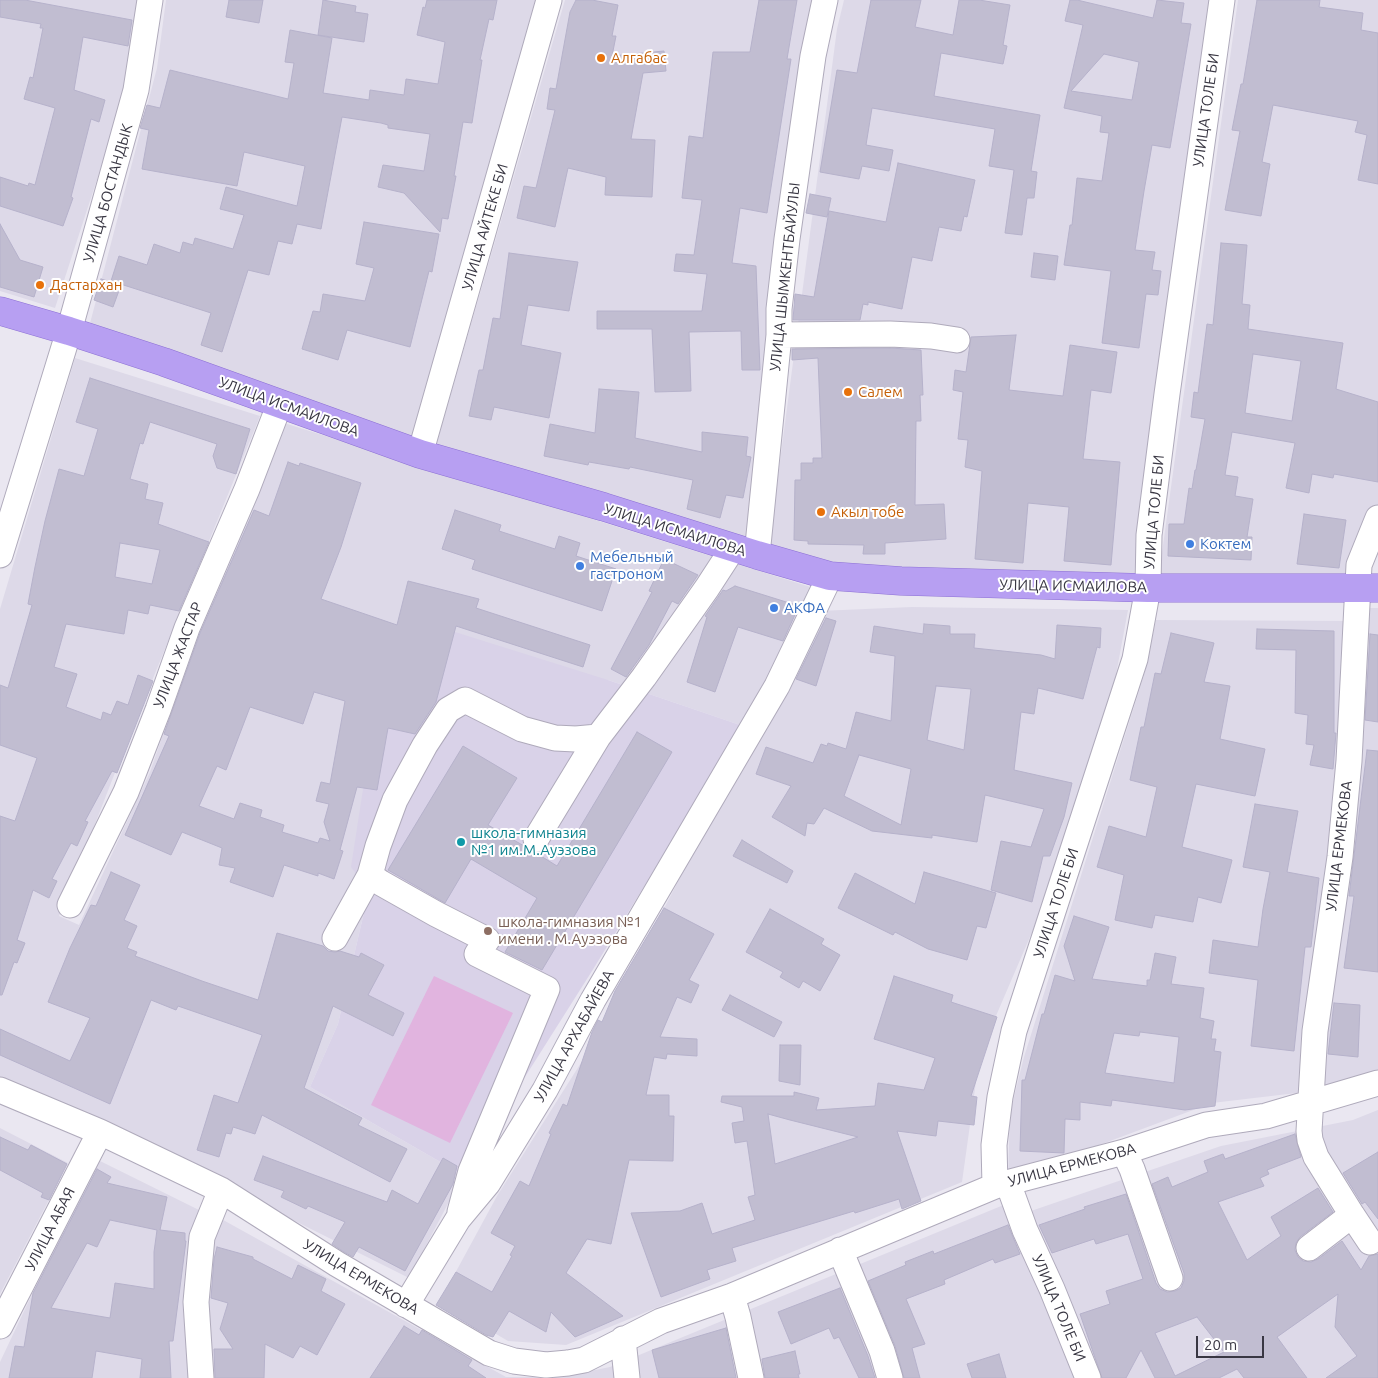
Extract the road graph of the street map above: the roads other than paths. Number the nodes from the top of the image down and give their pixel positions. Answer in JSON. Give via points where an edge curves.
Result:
{"nodes":[{"id":1,"x":150,"y":0,"type":"edge"},
{"id":2,"x":549,"y":0,"type":"edge"},
{"id":3,"x":825,"y":0,"type":"edge"},
{"id":4,"x":1222,"y":0,"type":"edge"},
{"id":5,"x":0,"y":311,"type":"edge"},
{"id":6,"x":69,"y":331,"type":"junction"},
{"id":7,"x":779,"y":336,"type":"junction"},
{"id":8,"x":957,"y":340,"type":"dead end"},
{"id":9,"x":280,"y":403,"type":"junction"},
{"id":10,"x":420,"y":454,"type":"junction"},
{"id":11,"x":1378,"y":518,"type":"edge"},
{"id":12,"x":745,"y":551,"type":"junction"},
{"id":13,"x":0,"y":555,"type":"edge"},
{"id":14,"x":830,"y":576,"type":"junction"},
{"id":15,"x":1148,"y":588,"type":"junction"},
{"id":16,"x":1368,"y":588,"type":"edge"},
{"id":17,"x":598,"y":737,"type":"junction"},
{"id":18,"x":536,"y":839,"type":"dead end"},
{"id":19,"x":370,"y":875,"type":"junction"},
{"id":20,"x":70,"y":905,"type":"dead end"},
{"id":21,"x":335,"y":938,"type":"dead end"},
{"id":22,"x":1378,"y":1083,"type":"edge"},
{"id":23,"x":0,"y":1090,"type":"edge"},
{"id":24,"x":1311,"y":1104,"type":"junction"},
{"id":25,"x":100,"y":1132,"type":"junction"},
{"id":26,"x":1124,"y":1152,"type":"junction"},
{"id":27,"x":1001,"y":1184,"type":"junction"},
{"id":28,"x":221,"y":1190,"type":"junction"},
{"id":29,"x":1352,"y":1215,"type":"junction"},
{"id":30,"x":458,"y":1219,"type":"junction"},
{"id":31,"x":1370,"y":1242,"type":"dead end"},
{"id":32,"x":1309,"y":1248,"type":"dead end"},
{"id":33,"x":840,"y":1250,"type":"junction"},
{"id":34,"x":1170,"y":1278,"type":"dead end"},
{"id":35,"x":732,"y":1296,"type":"junction"},
{"id":36,"x":406,"y":1305,"type":"junction"},
{"id":37,"x":0,"y":1326,"type":"edge"},
{"id":38,"x":623,"y":1339,"type":"junction"},
{"id":39,"x":201,"y":1378,"type":"edge"},
{"id":40,"x":627,"y":1378,"type":"edge"},
{"id":41,"x":751,"y":1378,"type":"edge"},
{"id":42,"x":890,"y":1378,"type":"edge"},
{"id":43,"x":1088,"y":1378,"type":"edge"}],
"edges":[{"from":1,"to":6,"type":"street","name":"УЛИЦА БОСТАНДЫК","via":[[136,90]]},
{"from":2,"to":10,"type":"street","name":"УЛИЦА АЙТЕКЕ БИ"},
{"from":3,"to":7,"type":"street","name":"УЛИЦА ШЫМКЕНТБАЙУЛЫ","via":[[813,56],[790,220],[779,309]]},
{"from":4,"to":15,"type":"street","name":"УЛИЦА ТОЛЕ БИ","via":[[1149,535]]},
{"from":5,"to":6,"type":"main road","name":"УЛИЦА ИСМАИЛОВА"},
{"from":6,"to":9,"type":"main road","name":"УЛИЦА ИСМАИЛОВА"},
{"from":6,"to":13,"type":"street","name":"УЛИЦА БОСТАНДЫК"},
{"from":7,"to":8,"type":"street","via":[[890,334]]},
{"from":7,"to":12,"type":"street","name":"УЛИЦА ШЫМКЕНТБАЙУЛЫ"},
{"from":9,"to":10,"type":"main road","name":"УЛИЦА ИСМАИЛОВА"},
{"from":9,"to":20,"type":"street","name":"УЛИЦА ЖАСТАР","via":[[187,628],[126,792]]},
{"from":10,"to":12,"type":"main road","name":"УЛИЦА ИСМАИЛОВА"},
{"from":11,"to":16,"type":"street","name":"УЛИЦА ЕРМЕКОВА","via":[[1359,565]]},
{"from":12,"to":14,"type":"main road","name":"УЛИЦА ИСМАИЛОВА"},
{"from":12,"to":17,"type":"street","via":[[707,588]]},
{"from":14,"to":15,"type":"main road","name":"УЛИЦА ИСМАИЛОВА","via":[[901,582]]},
{"from":14,"to":30,"type":"street","name":"УЛИЦА АРХАБАЙЕВА","via":[[777,686],[593,1000],[546,1090],[488,1184]]},
{"from":15,"to":16,"type":"main road","name":"УЛИЦА ИСМАИЛОВА"},
{"from":15,"to":27,"type":"street","name":"УЛИЦА ТОЛЕ БИ","via":[[1135,660],[1014,1031],[994,1145]]},
{"from":16,"to":24,"type":"street","name":"УЛИЦА ЕРМЕКОВА","via":[[1340,858],[1315,1031]]},
{"from":17,"to":18,"type":"street"},
{"from":17,"to":19,"type":"street","via":[[555,738],[522,729],[465,700],[448,710],[395,800]]},
{"from":19,"to":21,"type":"street"},
{"from":19,"to":30,"type":"street","via":[[487,940],[477,954],[547,989],[471,1171]]},
{"from":22,"to":24,"type":"street","name":"УЛИЦА ЕРМЕКОВА"},
{"from":23,"to":25,"type":"street","name":"УЛИЦА ЕРМЕКОВА"},
{"from":24,"to":26,"type":"street","name":"УЛИЦА ЕРМЕКОВА","via":[[1266,1116],[1206,1125]]},
{"from":24,"to":29,"type":"street","via":[[1309,1132],[1316,1157]]},
{"from":25,"to":28,"type":"street","name":"УЛИЦА ЕРМЕКОВА"},
{"from":25,"to":37,"type":"street","name":"УЛИЦА АБАЯ"},
{"from":26,"to":27,"type":"street","name":"УЛИЦА ЕРМЕКОВА"},
{"from":26,"to":34,"type":"street"},
{"from":27,"to":33,"type":"street","name":"УЛИЦА ЕРМЕКОВА"},
{"from":27,"to":43,"type":"street","name":"УЛИЦА ТОЛЕ БИ","via":[[1052,1289]]},
{"from":28,"to":36,"type":"street","name":"УЛИЦА ЕРМЕКОВА"},
{"from":28,"to":39,"type":"street","via":[[202,1237],[196,1302]]},
{"from":29,"to":31,"type":"street"},
{"from":29,"to":32,"type":"street"},
{"from":30,"to":36,"type":"street","name":"УЛИЦА АРХАБАЙЕВА"},
{"from":33,"to":35,"type":"street","name":"УЛИЦА ЕРМЕКОВА"},
{"from":33,"to":42,"type":"street"},
{"from":35,"to":38,"type":"street","name":"УЛИЦА ЕРМЕКОВА","via":[[660,1321]]},
{"from":35,"to":41,"type":"street"},
{"from":36,"to":38,"type":"street","name":"УЛИЦА ЕРМЕКОВА","via":[[489,1353],[527,1363],[546,1365],[584,1360]]},
{"from":38,"to":40,"type":"street"}]}
